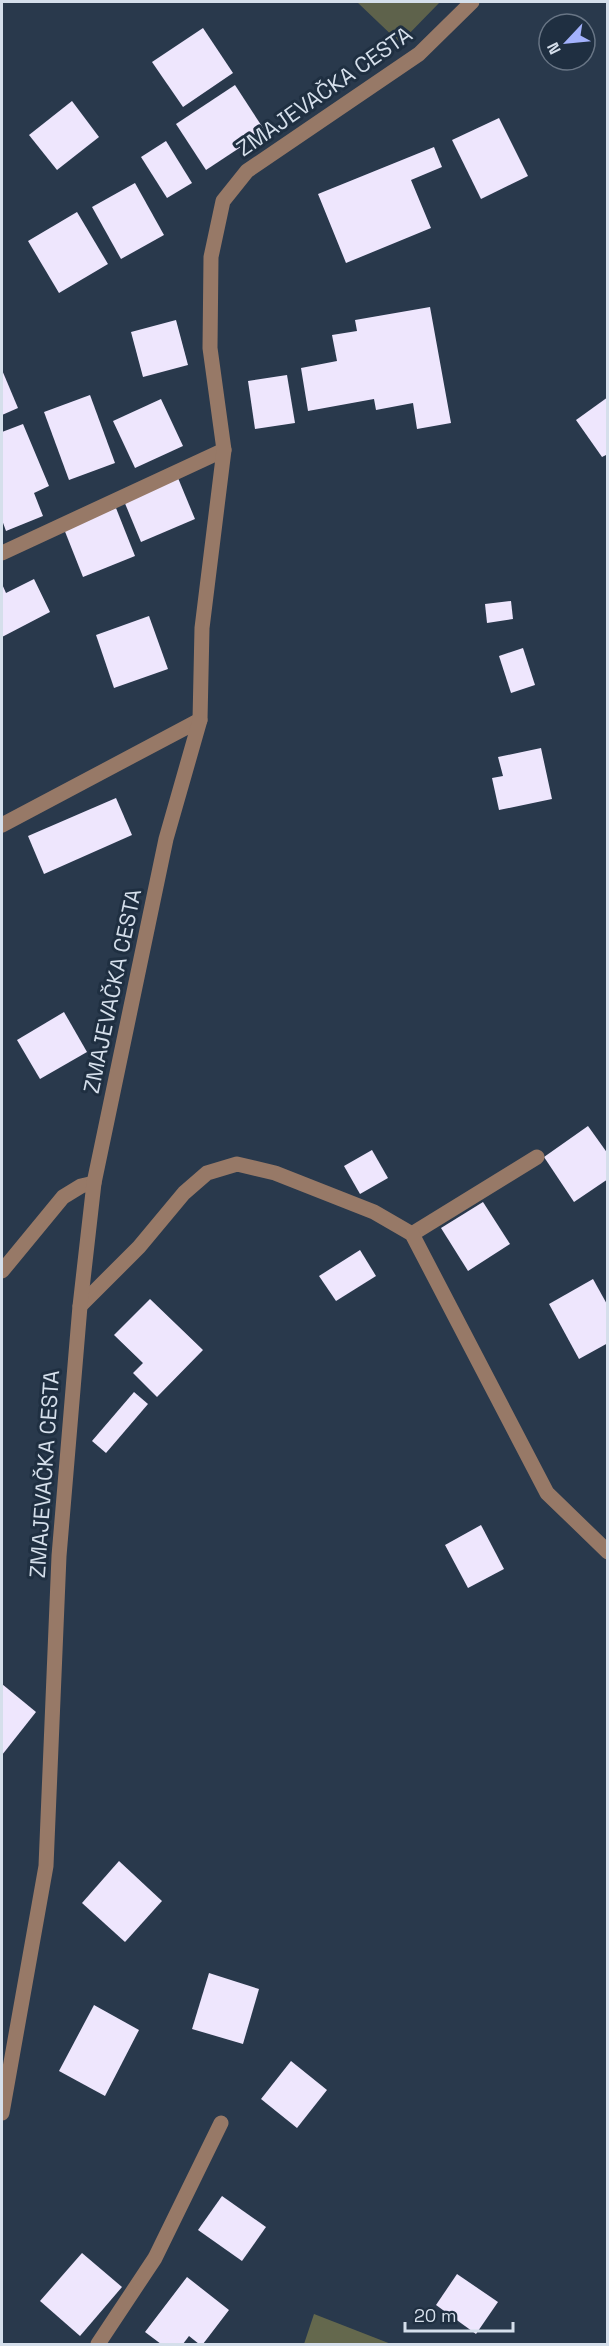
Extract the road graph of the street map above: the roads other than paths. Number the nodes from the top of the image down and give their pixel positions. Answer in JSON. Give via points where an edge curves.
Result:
{"nodes":[{"id":1,"x":472,"y":2,"type":"edge"},
{"id":2,"x":224,"y":450,"type":"junction"},
{"id":3,"x":2,"y":553,"type":"edge"},
{"id":4,"x":200,"y":720,"type":"junction"},
{"id":5,"x":2,"y":825,"type":"edge"},
{"id":6,"x":537,"y":1157,"type":"dead end"},
{"id":7,"x":94,"y":1183,"type":"junction"},
{"id":8,"x":412,"y":1234,"type":"junction"},
{"id":9,"x":2,"y":1271,"type":"edge"},
{"id":10,"x":80,"y":1306,"type":"junction"},
{"id":11,"x":608,"y":1552,"type":"edge"},
{"id":12,"x":2,"y":2113,"type":"edge"},
{"id":13,"x":221,"y":2123,"type":"dead end"},
{"id":14,"x":98,"y":2344,"type":"edge"}],
"edges":[{"from":1,"to":2,"type":"street","name":"ZMAJEVAČKA CESTA","via":[[420,54],[247,171],[223,201],[211,257],[210,348]]},
{"from":2,"to":3,"type":"street"},
{"from":2,"to":4,"type":"street","name":"ZMAJEVAČKA CESTA","via":[[202,628]]},
{"from":4,"to":5,"type":"street"},
{"from":4,"to":7,"type":"street","name":"ZMAJEVAČKA CESTA","via":[[166,839]]},
{"from":6,"to":8,"type":"street"},
{"from":7,"to":9,"type":"street","via":[[63,1197]]},
{"from":7,"to":10,"type":"street","name":"ZMAJEVAČKA CESTA"},
{"from":8,"to":10,"type":"street","via":[[374,1212],[275,1173],[237,1164],[207,1173],[184,1193]]},
{"from":8,"to":11,"type":"street","via":[[547,1493]]},
{"from":10,"to":12,"type":"street","name":"ZMAJEVAČKA CESTA","via":[[59,1556],[46,1866]]},
{"from":13,"to":14,"type":"street","via":[[155,2258]]}]}
